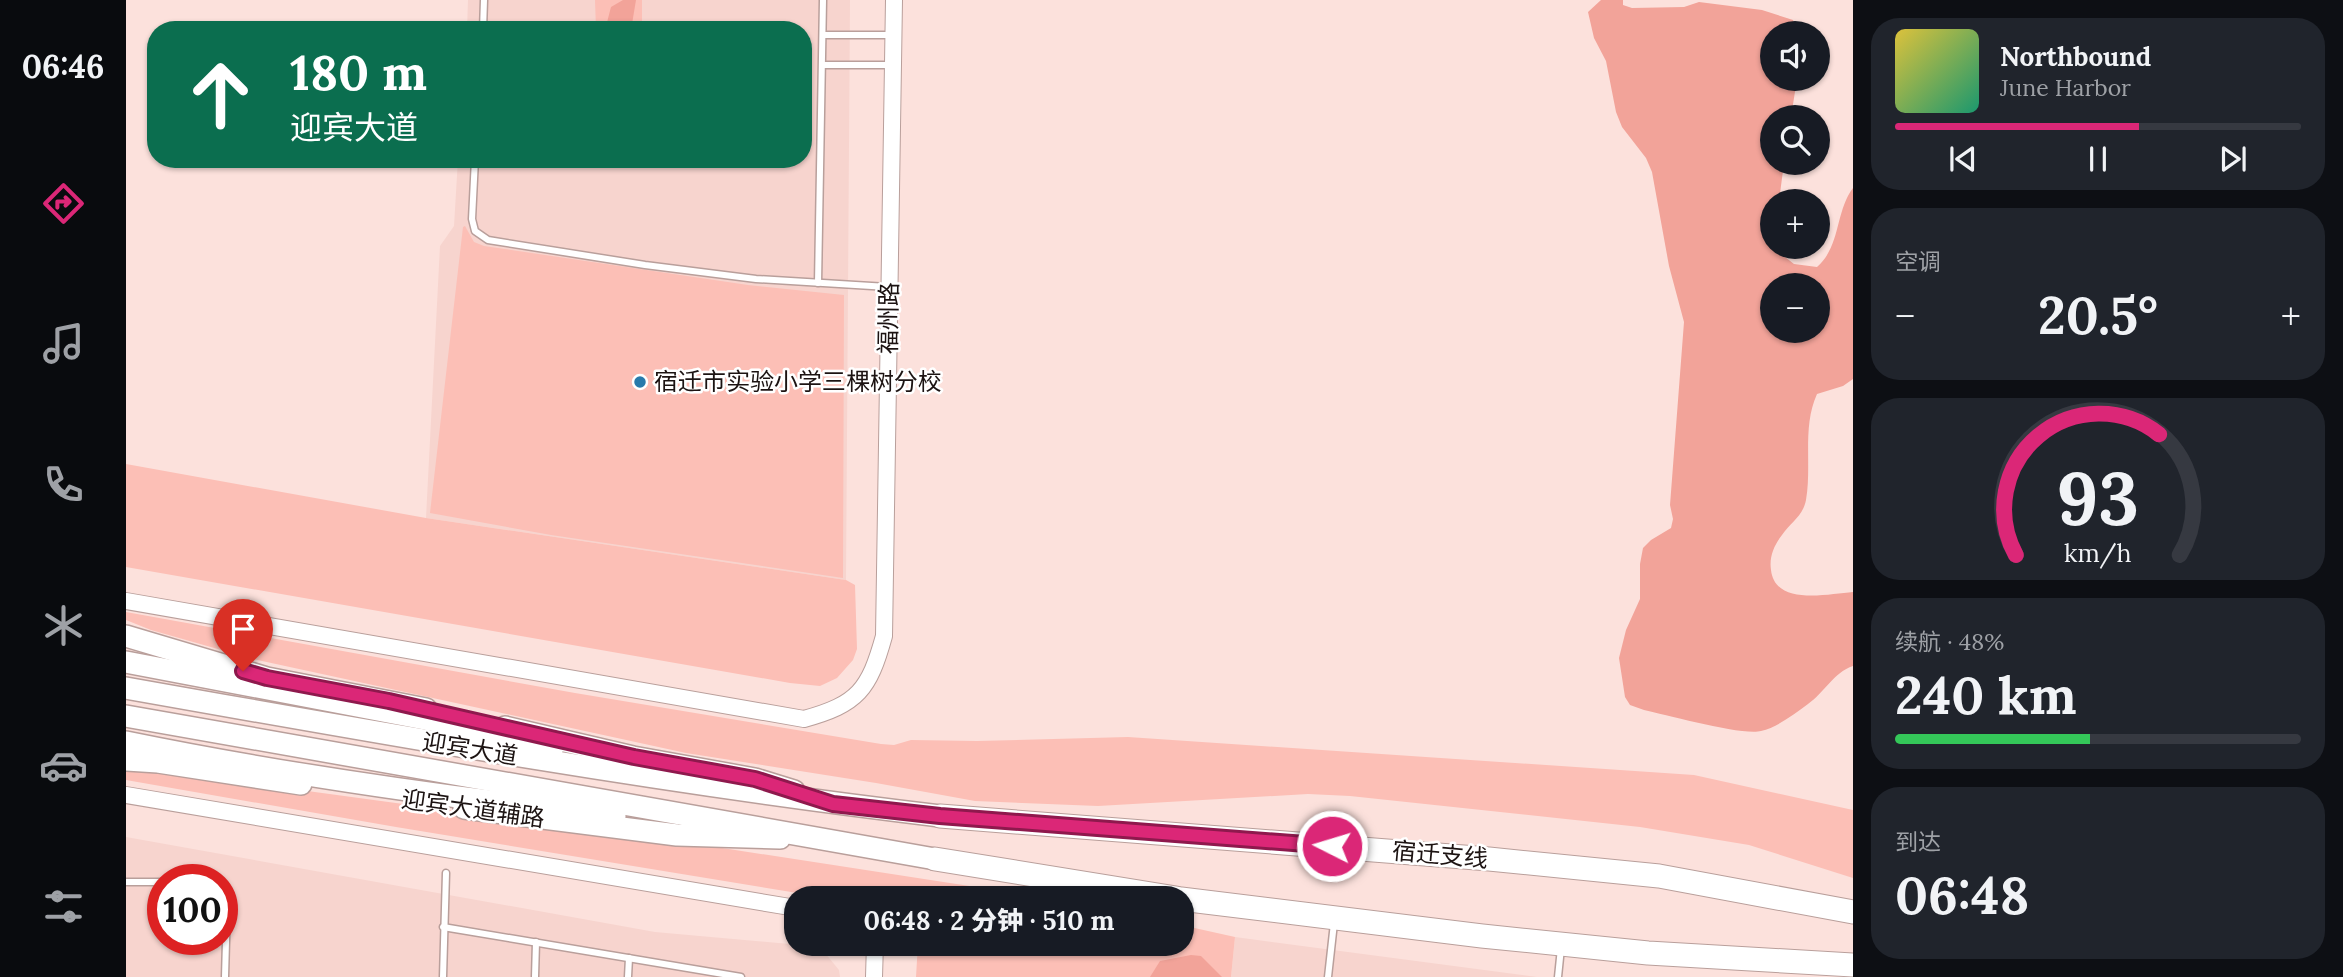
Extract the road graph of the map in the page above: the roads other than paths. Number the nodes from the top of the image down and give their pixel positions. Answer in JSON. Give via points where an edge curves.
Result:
{"nodes":[{"id":1,"x":484,"y":0,"type":"edge"},
{"id":2,"x":823,"y":0,"type":"edge"},
{"id":3,"x":894,"y":0,"type":"edge"},
{"id":4,"x":483,"y":21,"type":"edge"},
{"id":5,"x":823,"y":35,"type":"junction"},
{"id":6,"x":894,"y":35,"type":"junction"},
{"id":7,"x":823,"y":65,"type":"junction"},
{"id":8,"x":893,"y":65,"type":"junction"},
{"id":9,"x":475,"y":168,"type":"edge"},
{"id":10,"x":818,"y":283,"type":"junction"},
{"id":11,"x":889,"y":287,"type":"junction"},
{"id":12,"x":126,"y":601,"type":"edge"},
{"id":13,"x":126,"y":636,"type":"edge"},
{"id":14,"x":126,"y":662,"type":"edge"},
{"id":15,"x":126,"y":688,"type":"edge"},
{"id":16,"x":126,"y":716,"type":"edge"},
{"id":17,"x":126,"y":742,"type":"edge"},
{"id":18,"x":126,"y":760,"type":"edge"},
{"id":19,"x":663,"y":780,"type":"junction"},
{"id":20,"x":126,"y":795,"type":"edge"},
{"id":21,"x":833,"y":804,"type":"junction"},
{"id":22,"x":940,"y":816,"type":"joint"},
{"id":23,"x":822,"y":840,"type":"junction"},
{"id":24,"x":935,"y":859,"type":"joint"},
{"id":25,"x":446,"y":873,"type":"dead end"},
{"id":26,"x":126,"y":882,"type":"edge"},
{"id":27,"x":147,"y":883,"type":"edge"},
{"id":28,"x":1102,"y":886,"type":"edge"},
{"id":29,"x":1194,"y":901,"type":"edge"},
{"id":30,"x":784,"y":906,"type":"edge"},
{"id":31,"x":1853,"y":912,"type":"edge"},
{"id":32,"x":1335,"y":919,"type":"junction"},
{"id":33,"x":443,"y":927,"type":"junction"},
{"id":34,"x":536,"y":942,"type":"junction"},
{"id":35,"x":1562,"y":944,"type":"junction"},
{"id":36,"x":226,"y":955,"type":"edge"},
{"id":37,"x":875,"y":956,"type":"edge"},
{"id":38,"x":628,"y":958,"type":"junction"},
{"id":39,"x":1853,"y":965,"type":"edge"},
{"id":40,"x":225,"y":977,"type":"edge"},
{"id":41,"x":443,"y":977,"type":"edge"},
{"id":42,"x":535,"y":977,"type":"edge"},
{"id":43,"x":628,"y":977,"type":"edge"},
{"id":44,"x":741,"y":977,"type":"edge"},
{"id":45,"x":874,"y":977,"type":"edge"},
{"id":46,"x":1328,"y":977,"type":"edge"},
{"id":47,"x":1558,"y":977,"type":"edge"}],
"edges":[{"from":1,"to":4,"type":"lane"},
{"from":2,"to":5,"type":"lane"},
{"from":3,"to":6,"type":"street","name":"福州路"},
{"from":5,"to":6,"type":"lane"},
{"from":5,"to":7,"type":"lane"},
{"from":6,"to":8,"type":"street","name":"福州路"},
{"from":7,"to":8,"type":"lane"},
{"from":7,"to":10,"type":"lane"},
{"from":8,"to":11,"type":"street","name":"福州路"},
{"from":9,"to":10,"type":"lane","via":[[472,219],[475,231],[488,240],[666,268]]},
{"from":10,"to":11,"type":"lane"},
{"from":11,"to":12,"type":"street","name":"福州路","via":[[884,636],[876,666],[864,687],[849,703],[834,710],[804,719]]},
{"from":13,"to":21,"type":"main road","via":[[267,678],[755,779]]},
{"from":14,"to":19,"type":"main road","via":[[472,728]]},
{"from":15,"to":19,"type":"main road","name":"迎宾大道"},
{"from":16,"to":23,"type":"main road","name":"迎宾大道"},
{"from":17,"to":23,"type":"main road","via":[[513,805]]},
{"from":18,"to":23,"type":"main road","name":"迎宾大道辅路","via":[[580,824],[677,835]]},
{"from":19,"to":21,"type":"main road","name":"迎宾大道"},
{"from":20,"to":30,"type":"street"},
{"from":21,"to":22,"type":"main road","name":"迎宾大道"},
{"from":22,"to":31,"type":"highway","name":"宿迁支线","via":[[1660,876]]},
{"from":23,"to":24,"type":"main road","name":"迎宾大道"},
{"from":24,"to":28,"type":"highway"},
{"from":25,"to":33,"type":"lane"},
{"from":26,"to":27,"type":"lane"},
{"from":29,"to":32,"type":"highway"},
{"from":32,"to":35,"type":"highway"},
{"from":32,"to":46,"type":"lane"},
{"from":33,"to":34,"type":"lane"},
{"from":33,"to":41,"type":"lane"},
{"from":34,"to":38,"type":"lane"},
{"from":34,"to":42,"type":"lane"},
{"from":35,"to":39,"type":"highway"},
{"from":35,"to":47,"type":"lane"},
{"from":36,"to":40,"type":"lane"},
{"from":37,"to":45,"type":"street"},
{"from":38,"to":43,"type":"lane"},
{"from":38,"to":44,"type":"lane"}]}
